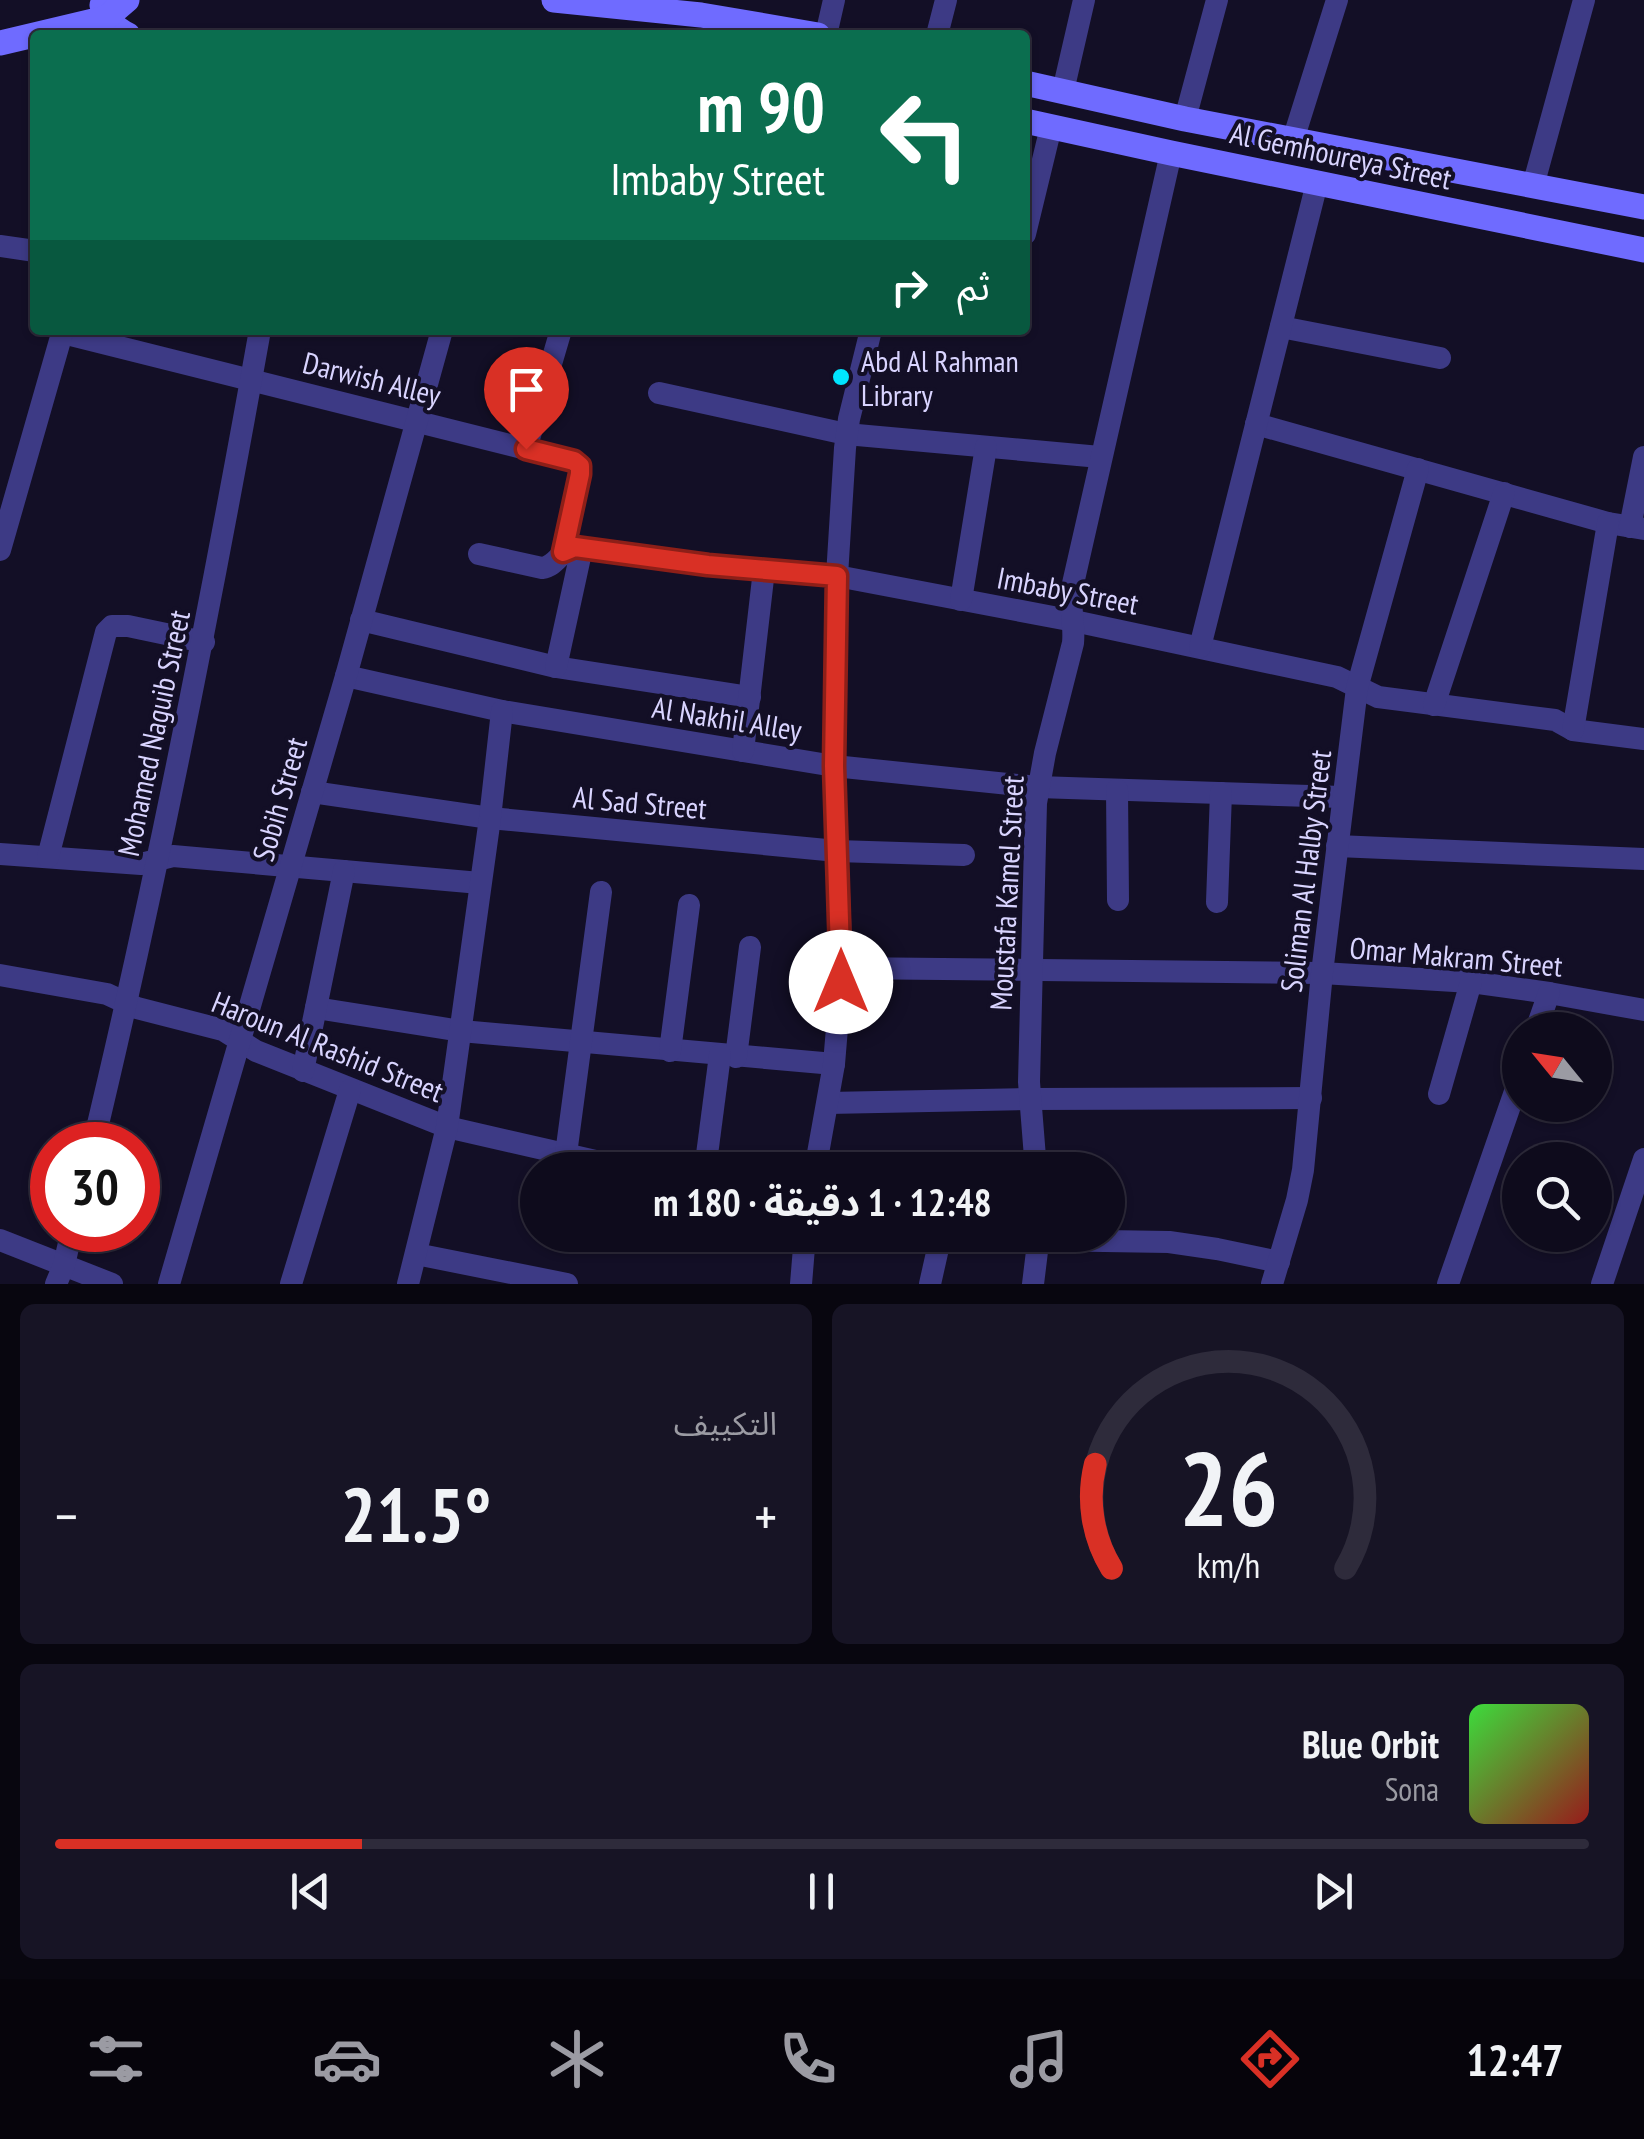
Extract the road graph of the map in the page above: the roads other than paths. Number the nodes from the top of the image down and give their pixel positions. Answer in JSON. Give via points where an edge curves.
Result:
{"nodes":[{"id":1,"x":127,"y":0,"type":"edge"},
{"id":2,"x":554,"y":0,"type":"edge"},
{"id":3,"x":834,"y":0,"type":"edge"},
{"id":4,"x":946,"y":0,"type":"edge"},
{"id":5,"x":1084,"y":0,"type":"edge"},
{"id":6,"x":1217,"y":0,"type":"edge"},
{"id":7,"x":1337,"y":0,"type":"edge"},
{"id":8,"x":1584,"y":0,"type":"edge"},
{"id":9,"x":591,"y":2,"type":"edge"},
{"id":10,"x":702,"y":8,"type":"edge"},
{"id":11,"x":104,"y":18,"type":"edge"},
{"id":12,"x":54,"y":30,"type":"edge"},
{"id":13,"x":800,"y":30,"type":"edge"},
{"id":14,"x":824,"y":30,"type":"edge"},
{"id":15,"x":938,"y":30,"type":"edge"},
{"id":16,"x":30,"y":36,"type":"edge"},
{"id":17,"x":0,"y":43,"type":"edge"},
{"id":18,"x":1030,"y":84,"type":"edge"},
{"id":19,"x":1063,"y":91,"type":"junction"},
{"id":20,"x":1185,"y":119,"type":"junction"},
{"id":21,"x":1030,"y":122,"type":"edge"},
{"id":22,"x":1051,"y":127,"type":"junction"},
{"id":23,"x":1293,"y":140,"type":"junction"},
{"id":24,"x":1171,"y":154,"type":"junction"},
{"id":25,"x":1317,"y":184,"type":"junction"},
{"id":26,"x":1533,"y":186,"type":"junction"},
{"id":27,"x":1644,"y":207,"type":"edge"},
{"id":28,"x":1030,"y":213,"type":"edge"},
{"id":29,"x":0,"y":246,"type":"edge"},
{"id":30,"x":30,"y":250,"type":"edge"},
{"id":31,"x":1644,"y":250,"type":"edge"},
{"id":32,"x":1281,"y":327,"type":"junction"},
{"id":33,"x":62,"y":335,"type":"edge"},
{"id":34,"x":79,"y":335,"type":"edge"},
{"id":35,"x":259,"y":335,"type":"edge"},
{"id":36,"x":441,"y":335,"type":"edge"},
{"id":37,"x":559,"y":335,"type":"edge"},
{"id":38,"x":870,"y":335,"type":"edge"},
{"id":39,"x":1440,"y":358,"type":"dead end"},
{"id":40,"x":252,"y":378,"type":"junction"},
{"id":41,"x":659,"y":393,"type":"dead end"},
{"id":42,"x":417,"y":420,"type":"junction"},
{"id":43,"x":1256,"y":424,"type":"junction"},
{"id":44,"x":846,"y":434,"type":"junction"},
{"id":45,"x":986,"y":447,"type":"junction"},
{"id":46,"x":526,"y":449,"type":"junction"},
{"id":47,"x":1100,"y":457,"type":"junction"},
{"id":48,"x":1644,"y":457,"type":"edge"},
{"id":49,"x":1418,"y":469,"type":"junction"},
{"id":50,"x":1504,"y":493,"type":"junction"},
{"id":51,"x":1627,"y":526,"type":"edge"},
{"id":52,"x":0,"y":550,"type":"edge"},
{"id":53,"x":572,"y":550,"type":"junction"},
{"id":54,"x":480,"y":554,"type":"dead end"},
{"id":55,"x":764,"y":570,"type":"junction"},
{"id":56,"x":837,"y":576,"type":"junction"},
{"id":57,"x":961,"y":600,"type":"junction"},
{"id":58,"x":362,"y":620,"type":"junction"},
{"id":59,"x":1074,"y":621,"type":"junction"},
{"id":60,"x":204,"y":642,"type":"junction"},
{"id":61,"x":1200,"y":647,"type":"junction"},
{"id":62,"x":556,"y":668,"type":"junction"},
{"id":63,"x":346,"y":676,"type":"junction"},
{"id":64,"x":1357,"y":688,"type":"junction"},
{"id":65,"x":750,"y":697,"type":"junction"},
{"id":66,"x":1434,"y":704,"type":"junction"},
{"id":67,"x":502,"y":711,"type":"junction"},
{"id":68,"x":1573,"y":730,"type":"junction"},
{"id":69,"x":1644,"y":739,"type":"edge"},
{"id":70,"x":743,"y":751,"type":"junction"},
{"id":71,"x":834,"y":766,"type":"junction"},
{"id":72,"x":1038,"y":787,"type":"junction"},
{"id":73,"x":1117,"y":790,"type":"junction"},
{"id":74,"x":312,"y":792,"type":"junction"},
{"id":75,"x":1222,"y":793,"type":"junction"},
{"id":76,"x":1342,"y":797,"type":"junction"},
{"id":77,"x":490,"y":818,"type":"junction"},
{"id":78,"x":1337,"y":846,"type":"junction"},
{"id":79,"x":838,"y":851,"type":"junction"},
{"id":80,"x":0,"y":854,"type":"edge"},
{"id":81,"x":964,"y":854,"type":"dead end"},
{"id":82,"x":48,"y":858,"type":"junction"},
{"id":83,"x":1644,"y":859,"type":"edge"},
{"id":84,"x":157,"y":860,"type":"junction"},
{"id":85,"x":290,"y":866,"type":"junction"},
{"id":86,"x":344,"y":871,"type":"junction"},
{"id":87,"x":480,"y":884,"type":"junction"},
{"id":88,"x":600,"y":892,"type":"dead end"},
{"id":89,"x":1118,"y":900,"type":"dead end"},
{"id":90,"x":1216,"y":902,"type":"dead end"},
{"id":91,"x":688,"y":904,"type":"dead end"},
{"id":92,"x":750,"y":947,"type":"dead end"},
{"id":93,"x":842,"y":968,"type":"junction"},
{"id":94,"x":1030,"y":971,"type":"junction"},
{"id":95,"x":1322,"y":974,"type":"junction"},
{"id":96,"x":0,"y":976,"type":"edge"},
{"id":97,"x":1472,"y":982,"type":"junction"},
{"id":98,"x":1550,"y":993,"type":"junction"},
{"id":99,"x":127,"y":1003,"type":"junction"},
{"id":100,"x":316,"y":1008,"type":"junction"},
{"id":101,"x":1644,"y":1010,"type":"edge"},
{"id":102,"x":1543,"y":1012,"type":"edge"},
{"id":103,"x":461,"y":1031,"type":"junction"},
{"id":104,"x":240,"y":1042,"type":"junction"},
{"id":105,"x":581,"y":1042,"type":"junction"},
{"id":106,"x":670,"y":1051,"type":"junction"},
{"id":107,"x":728,"y":1056,"type":"junction"},
{"id":108,"x":834,"y":1064,"type":"junction"},
{"id":109,"x":303,"y":1071,"type":"junction"},
{"id":110,"x":350,"y":1090,"type":"junction"},
{"id":111,"x":1439,"y":1094,"type":"dead end"},
{"id":112,"x":1311,"y":1098,"type":"junction"},
{"id":113,"x":1028,"y":1099,"type":"junction"},
{"id":114,"x":828,"y":1103,"type":"junction"},
{"id":115,"x":99,"y":1122,"type":"edge"},
{"id":116,"x":1504,"y":1122,"type":"edge"},
{"id":117,"x":447,"y":1127,"type":"junction"},
{"id":118,"x":557,"y":1152,"type":"edge"},
{"id":119,"x":566,"y":1152,"type":"edge"},
{"id":120,"x":709,"y":1152,"type":"edge"},
{"id":121,"x":818,"y":1152,"type":"edge"},
{"id":122,"x":1034,"y":1152,"type":"edge"},
{"id":123,"x":1644,"y":1158,"type":"edge"},
{"id":124,"x":0,"y":1240,"type":"edge"},
{"id":125,"x":1125,"y":1240,"type":"edge"},
{"id":126,"x":804,"y":1252,"type":"edge"},
{"id":127,"x":937,"y":1252,"type":"edge"},
{"id":128,"x":1037,"y":1252,"type":"edge"},
{"id":129,"x":416,"y":1254,"type":"junction"},
{"id":130,"x":1276,"y":1273,"type":"edge"},
{"id":131,"x":60,"y":1274,"type":"edge"},
{"id":132,"x":112,"y":1284,"type":"edge"},
{"id":133,"x":169,"y":1284,"type":"edge"},
{"id":134,"x":291,"y":1284,"type":"edge"},
{"id":135,"x":408,"y":1284,"type":"edge"},
{"id":136,"x":568,"y":1284,"type":"edge"},
{"id":137,"x":801,"y":1284,"type":"edge"},
{"id":138,"x":930,"y":1284,"type":"edge"},
{"id":139,"x":1033,"y":1284,"type":"edge"},
{"id":140,"x":1448,"y":1284,"type":"edge"},
{"id":141,"x":1602,"y":1284,"type":"edge"}],
"edges":[{"from":1,"to":11,"type":"main road"},
{"from":2,"to":9,"type":"main road"},
{"from":3,"to":14,"type":"street"},
{"from":4,"to":15,"type":"street"},
{"from":5,"to":19,"type":"street"},
{"from":6,"to":20,"type":"street"},
{"from":7,"to":23,"type":"street"},
{"from":8,"to":26,"type":"street"},
{"from":9,"to":10,"type":"main road"},
{"from":10,"to":13,"type":"main road"},
{"from":11,"to":12,"type":"main road"},
{"from":16,"to":17,"type":"main road"},
{"from":18,"to":19,"type":"main road","name":"Al Gemhoureya Street"},
{"from":19,"to":20,"type":"main road","name":"Al Gemhoureya Street"},
{"from":20,"to":23,"type":"main road","name":"Al Gemhoureya Street"},
{"from":21,"to":22,"type":"main road","name":"Al Gemhoureya Street"},
{"from":22,"to":24,"type":"main road","name":"Al Gemhoureya Street"},
{"from":22,"to":28,"type":"street"},
{"from":23,"to":26,"type":"main road","name":"Al Gemhoureya Street"},
{"from":24,"to":25,"type":"main road","name":"Al Gemhoureya Street"},
{"from":24,"to":47,"type":"street","name":"Moustafa Kamel Street"},
{"from":25,"to":31,"type":"main road","name":"Al Gemhoureya Street"},
{"from":25,"to":32,"type":"street"},
{"from":26,"to":27,"type":"main road","name":"Al Gemhoureya Street"},
{"from":29,"to":30,"type":"street"},
{"from":32,"to":39,"type":"street"},
{"from":32,"to":43,"type":"street"},
{"from":33,"to":52,"type":"street"},
{"from":34,"to":40,"type":"street","name":"Darwish Alley"},
{"from":35,"to":40,"type":"street","name":"Mohamed Naguib Street"},
{"from":36,"to":42,"type":"street","name":"Sobih Street"},
{"from":37,"to":46,"type":"street"},
{"from":38,"to":44,"type":"street"},
{"from":40,"to":42,"type":"street","name":"Darwish Alley"},
{"from":40,"to":60,"type":"street","name":"Mohamed Naguib Street"},
{"from":41,"to":44,"type":"street"},
{"from":42,"to":46,"type":"street","name":"Darwish Alley"},
{"from":42,"to":58,"type":"street","name":"Sobih Street"},
{"from":43,"to":49,"type":"street"},
{"from":43,"to":61,"type":"street"},
{"from":44,"to":45,"type":"street"},
{"from":44,"to":56,"type":"street"},
{"from":45,"to":47,"type":"street"},
{"from":45,"to":57,"type":"street"},
{"from":46,"to":53,"type":"street","name":"Darwish Alley","via":[[580,466]]},
{"from":47,"to":59,"type":"street","name":"Moustafa Kamel Street","via":[[1070,600]]},
{"from":48,"to":51,"type":"street"},
{"from":49,"to":50,"type":"street"},
{"from":49,"to":64,"type":"street","name":"Soliman Al Halby Street"},
{"from":50,"to":51,"type":"street"},
{"from":50,"to":66,"type":"street"},
{"from":51,"to":68,"type":"street"},
{"from":53,"to":54,"type":"street","name":"Imbaby Street","via":[[542,568]]},
{"from":53,"to":55,"type":"street","name":"Imbaby Street"},
{"from":53,"to":62,"type":"street"},
{"from":55,"to":56,"type":"street","name":"Imbaby Street"},
{"from":55,"to":65,"type":"street"},
{"from":56,"to":57,"type":"street","name":"Imbaby Street"},
{"from":56,"to":71,"type":"street"},
{"from":57,"to":59,"type":"street","name":"Imbaby Street"},
{"from":58,"to":62,"type":"street"},
{"from":58,"to":63,"type":"street","name":"Sobih Street"},
{"from":59,"to":61,"type":"street","name":"Imbaby Street"},
{"from":59,"to":72,"type":"street","name":"Moustafa Kamel Street"},
{"from":60,"to":82,"type":"street","via":[[119,625],[106,632]]},
{"from":60,"to":84,"type":"street","name":"Mohamed Naguib Street"},
{"from":61,"to":64,"type":"street","name":"Imbaby Street","via":[[1337,677]]},
{"from":62,"to":65,"type":"street"},
{"from":63,"to":67,"type":"street","name":"Al Nakhil Alley"},
{"from":63,"to":74,"type":"street","name":"Sobih Street"},
{"from":64,"to":66,"type":"street","name":"Imbaby Street","via":[[1378,698]]},
{"from":64,"to":76,"type":"street","name":"Soliman Al Halby Street"},
{"from":65,"to":70,"type":"street"},
{"from":66,"to":68,"type":"street","name":"Imbaby Street","via":[[1555,720]]},
{"from":67,"to":70,"type":"street","name":"Al Nakhil Alley"},
{"from":67,"to":77,"type":"street"},
{"from":68,"to":69,"type":"street","name":"Imbaby Street"},
{"from":70,"to":71,"type":"street","name":"Al Nakhil Alley"},
{"from":71,"to":72,"type":"street","name":"Al Nakhil Alley"},
{"from":71,"to":79,"type":"street"},
{"from":72,"to":73,"type":"street","name":"Al Nakhil Alley"},
{"from":72,"to":94,"type":"street","name":"Moustafa Kamel Street"},
{"from":73,"to":75,"type":"street","name":"Al Nakhil Alley"},
{"from":73,"to":89,"type":"street"},
{"from":74,"to":77,"type":"street","name":"Al Sad Street"},
{"from":74,"to":85,"type":"street","name":"Sobih Street"},
{"from":75,"to":76,"type":"street","name":"Al Nakhil Alley"},
{"from":75,"to":90,"type":"street"},
{"from":76,"to":78,"type":"street","name":"Soliman Al Halby Street"},
{"from":77,"to":79,"type":"street","name":"Al Sad Street"},
{"from":77,"to":87,"type":"street"},
{"from":78,"to":83,"type":"street"},
{"from":78,"to":95,"type":"street","name":"Soliman Al Halby Street"},
{"from":79,"to":81,"type":"street","name":"Al Sad Street"},
{"from":79,"to":93,"type":"street"},
{"from":80,"to":82,"type":"street"},
{"from":82,"to":84,"type":"street"},
{"from":84,"to":85,"type":"street"},
{"from":84,"to":99,"type":"street","name":"Mohamed Naguib Street"},
{"from":85,"to":86,"type":"street"},
{"from":85,"to":104,"type":"street","name":"Sobih Street"},
{"from":86,"to":87,"type":"street"},
{"from":86,"to":100,"type":"street"},
{"from":87,"to":103,"type":"street"},
{"from":88,"to":105,"type":"street"},
{"from":91,"to":106,"type":"street"},
{"from":92,"to":107,"type":"street"},
{"from":93,"to":94,"type":"street","name":"Omar Makram Street"},
{"from":93,"to":108,"type":"street"},
{"from":94,"to":95,"type":"street","name":"Omar Makram Street"},
{"from":94,"to":113,"type":"street","name":"Moustafa Kamel Street"},
{"from":95,"to":97,"type":"street","name":"Omar Makram Street"},
{"from":95,"to":112,"type":"street","name":"Soliman Al Halby Street"},
{"from":96,"to":99,"type":"street","name":"Haroun Al Rashid Street"},
{"from":97,"to":98,"type":"street","name":"Omar Makram Street"},
{"from":97,"to":111,"type":"street"},
{"from":98,"to":101,"type":"street","name":"Omar Makram Street"},
{"from":98,"to":102,"type":"street"},
{"from":99,"to":104,"type":"street","name":"Haroun Al Rashid Street","via":[[223,1030]]},
{"from":99,"to":115,"type":"street","name":"Mohamed Naguib Street"},
{"from":100,"to":103,"type":"street"},
{"from":100,"to":109,"type":"street"},
{"from":103,"to":105,"type":"street"},
{"from":103,"to":117,"type":"street"},
{"from":104,"to":109,"type":"street","name":"Haroun Al Rashid Street"},
{"from":104,"to":133,"type":"street","name":"Sobih Street"},
{"from":105,"to":106,"type":"street"},
{"from":105,"to":119,"type":"street"},
{"from":106,"to":107,"type":"street"},
{"from":107,"to":108,"type":"street"},
{"from":107,"to":120,"type":"street"},
{"from":108,"to":114,"type":"street"},
{"from":109,"to":110,"type":"street","name":"Haroun Al Rashid Street"},
{"from":110,"to":117,"type":"street","name":"Haroun Al Rashid Street"},
{"from":110,"to":134,"type":"street"},
{"from":112,"to":113,"type":"street"},
{"from":112,"to":130,"type":"street","name":"Soliman Al Halby Street","via":[[1297,1200]]},
{"from":113,"to":114,"type":"street"},
{"from":113,"to":122,"type":"street","name":"Moustafa Kamel Street"},
{"from":114,"to":121,"type":"street"},
{"from":116,"to":140,"type":"street"},
{"from":117,"to":118,"type":"street","name":"Haroun Al Rashid Street"},
{"from":117,"to":129,"type":"street"},
{"from":123,"to":141,"type":"street"},
{"from":124,"to":131,"type":"street"},
{"from":125,"to":130,"type":"street","via":[[1217,1249]]},
{"from":126,"to":137,"type":"street"},
{"from":127,"to":138,"type":"street"},
{"from":128,"to":139,"type":"street"},
{"from":129,"to":135,"type":"street"},
{"from":129,"to":136,"type":"street"},
{"from":131,"to":132,"type":"street"}]}
